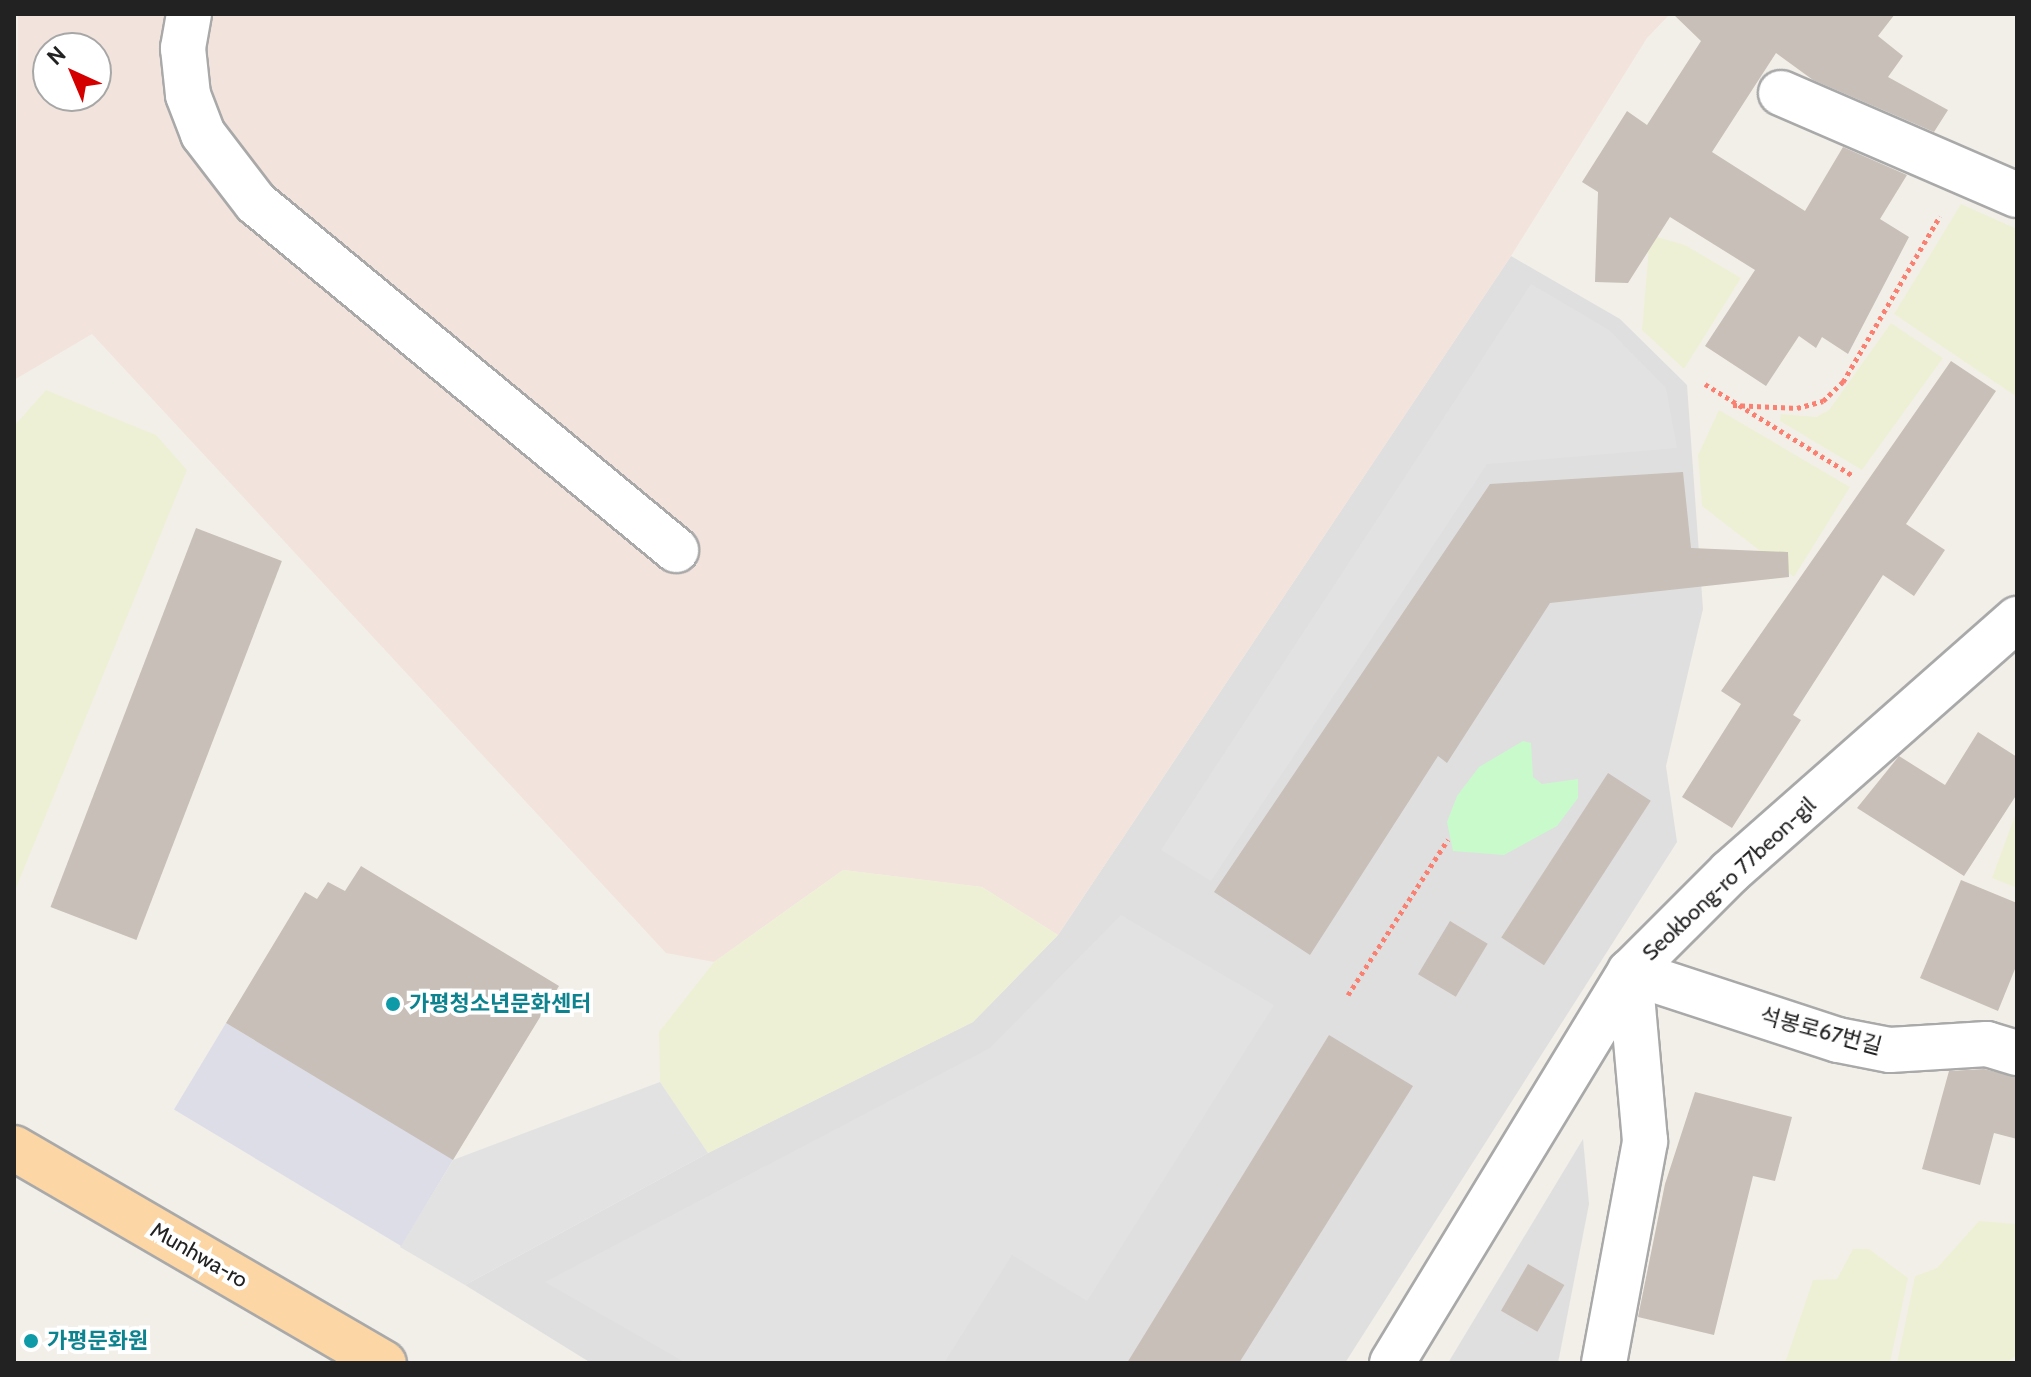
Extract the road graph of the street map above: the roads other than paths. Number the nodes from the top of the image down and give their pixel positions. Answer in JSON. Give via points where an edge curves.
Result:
{"nodes":[{"id":1,"x":189,"y":14,"type":"edge"},
{"id":2,"x":1781,"y":93,"type":"dead end"},
{"id":3,"x":2017,"y":195,"type":"edge"},
{"id":4,"x":676,"y":550,"type":"dead end"},
{"id":5,"x":2017,"y":619,"type":"edge"},
{"id":6,"x":1630,"y":972,"type":"junction"},
{"id":7,"x":2017,"y":1053,"type":"edge"},
{"id":8,"x":14,"y":1148,"type":"edge"},
{"id":9,"x":384,"y":1363,"type":"edge"},
{"id":10,"x":1392,"y":1363,"type":"edge"},
{"id":11,"x":1604,"y":1363,"type":"edge"}],
"edges":[{"from":1,"to":4,"type":"street","via":[[183,48],[188,95],[203,134],[256,203]]},
{"from":2,"to":3,"type":"street"},
{"from":5,"to":6,"type":"street","name":"Seokbong-ro 77beon-gil","via":[[1730,872]]},
{"from":6,"to":7,"type":"street","name":"석봉로67번길","via":[[1838,1040],[1890,1050],[1987,1044]]},
{"from":6,"to":10,"type":"street"},
{"from":6,"to":11,"type":"street","name":"Seokbong-ro 77beon-gil","via":[[1645,1141]]},
{"from":8,"to":9,"type":"main road","name":"Munhwa-ro"}]}
